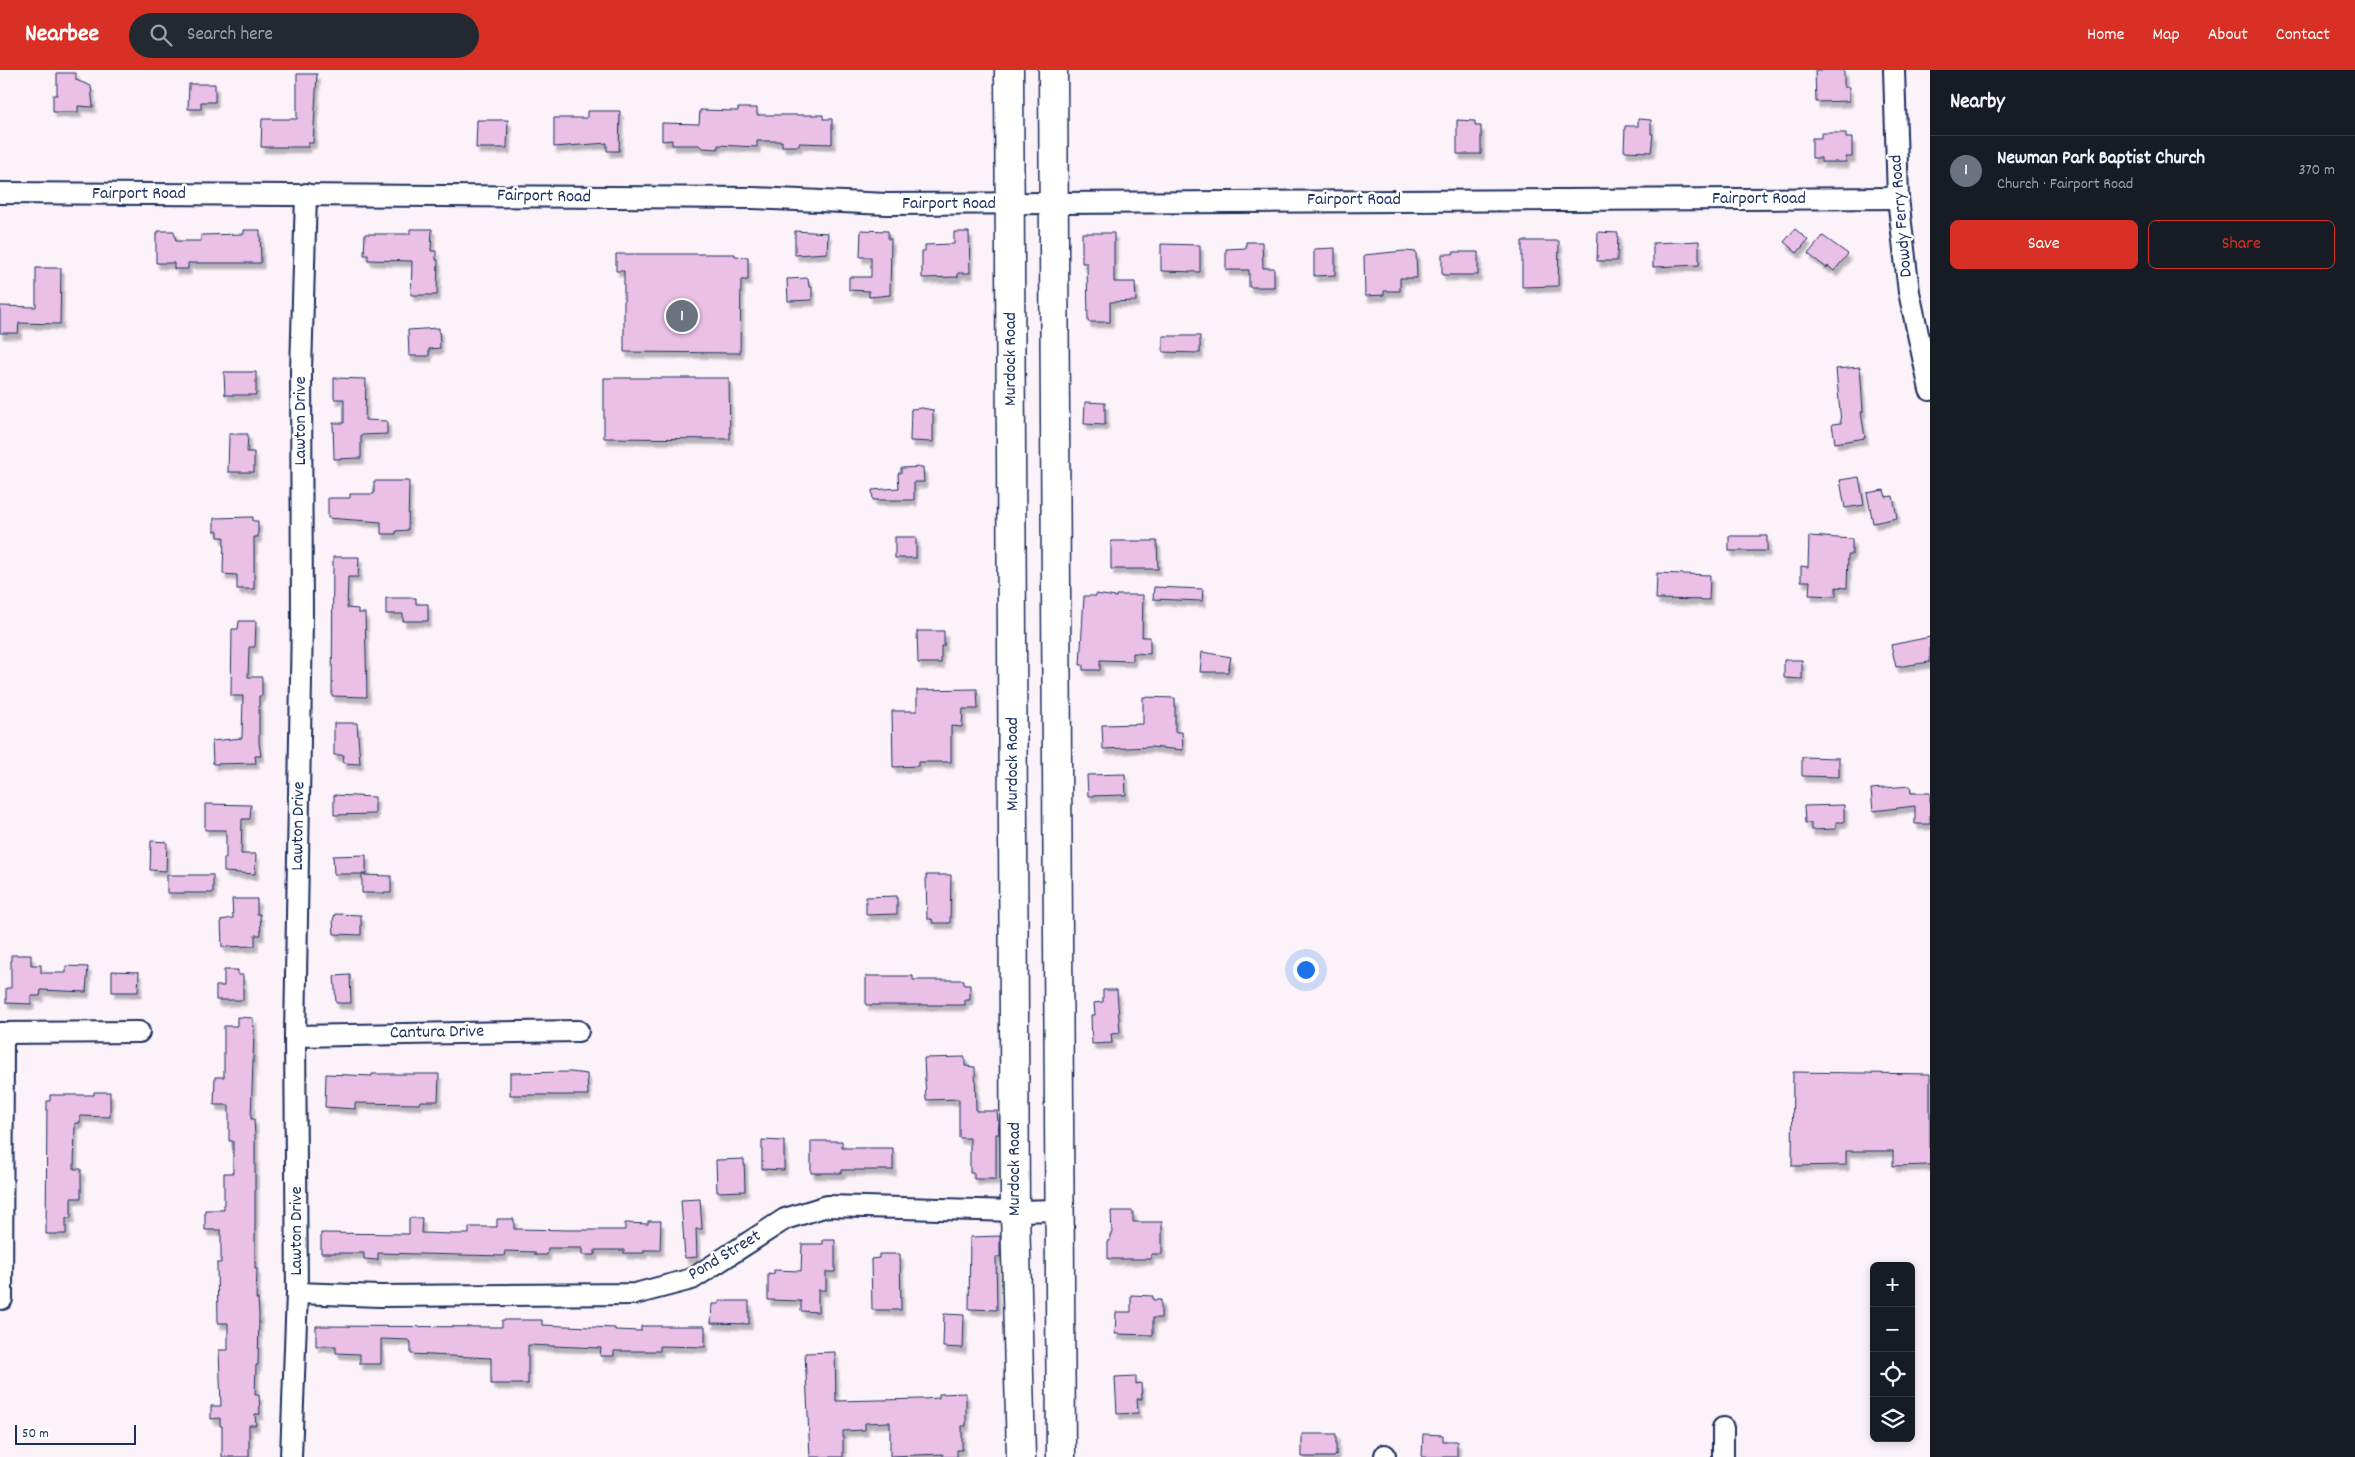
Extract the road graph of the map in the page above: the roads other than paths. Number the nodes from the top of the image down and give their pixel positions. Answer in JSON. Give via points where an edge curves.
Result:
{"nodes":[{"id":1,"x":1009,"y":70,"type":"edge"},
{"id":2,"x":1053,"y":70,"type":"edge"},
{"id":3,"x":1894,"y":70,"type":"edge"},
{"id":4,"x":0,"y":193,"type":"edge"},
{"id":5,"x":306,"y":194,"type":"junction"},
{"id":6,"x":1898,"y":198,"type":"junction"},
{"id":7,"x":1053,"y":202,"type":"junction"},
{"id":8,"x":1010,"y":204,"type":"junction"},
{"id":9,"x":1923,"y":326,"type":"edge"},
{"id":10,"x":1930,"y":390,"type":"edge"},
{"id":11,"x":1056,"y":649,"type":"junction"},
{"id":12,"x":1012,"y":650,"type":"junction"},
{"id":13,"x":1057,"y":955,"type":"junction"},
{"id":14,"x":1014,"y":956,"type":"junction"},
{"id":15,"x":578,"y":1031,"type":"dead end"},
{"id":16,"x":139,"y":1032,"type":"dead end"},
{"id":17,"x":1,"y":1033,"type":"edge"},
{"id":18,"x":295,"y":1036,"type":"junction"},
{"id":19,"x":1059,"y":1210,"type":"junction"},
{"id":20,"x":1015,"y":1211,"type":"junction"},
{"id":21,"x":297,"y":1293,"type":"junction"},
{"id":22,"x":2,"y":1299,"type":"dead end"},
{"id":23,"x":1723,"y":1428,"type":"dead end"},
{"id":24,"x":291,"y":1457,"type":"edge"},
{"id":25,"x":1021,"y":1457,"type":"edge"},
{"id":26,"x":1061,"y":1457,"type":"edge"},
{"id":27,"x":1723,"y":1457,"type":"edge"}],
"edges":[{"from":1,"to":8,"type":"main road","name":"Murdock Road"},
{"from":2,"to":7,"type":"main road"},
{"from":3,"to":6,"type":"street","name":"Dowdy Ferry Road"},
{"from":4,"to":5,"type":"street","name":"Fairport Road"},
{"from":5,"to":8,"type":"street","name":"Fairport Road"},
{"from":5,"to":18,"type":"street","name":"Lawton Drive","via":[[301,371],[302,619]]},
{"from":6,"to":7,"type":"street","name":"Fairport Road"},
{"from":6,"to":9,"type":"street","name":"Dowdy Ferry Road"},
{"from":7,"to":8,"type":"street","name":"Fairport Road"},
{"from":7,"to":11,"type":"main road"},
{"from":8,"to":12,"type":"main road","name":"Murdock Road"},
{"from":9,"to":10,"type":"street","name":"Dowdy Ferry Road"},
{"from":11,"to":12,"type":"main road"},
{"from":11,"to":13,"type":"main road"},
{"from":12,"to":14,"type":"main road","name":"Murdock Road"},
{"from":13,"to":14,"type":"main road"},
{"from":13,"to":19,"type":"main road"},
{"from":14,"to":20,"type":"main road","name":"Murdock Road"},
{"from":15,"to":18,"type":"street","name":"Cantura Drive"},
{"from":16,"to":17,"type":"street"},
{"from":17,"to":22,"type":"street"},
{"from":18,"to":21,"type":"street","name":"Lawton Drive"},
{"from":19,"to":20,"type":"street","name":"Pond Street"},
{"from":19,"to":26,"type":"main road"},
{"from":20,"to":21,"type":"street","name":"Pond Street","via":[[827,1206],[785,1219],[692,1279],[635,1294],[380,1296]]},
{"from":20,"to":25,"type":"main road","name":"Murdock Road"},
{"from":21,"to":24,"type":"street","name":"Lawton Drive"},
{"from":23,"to":27,"type":"street"}]}
